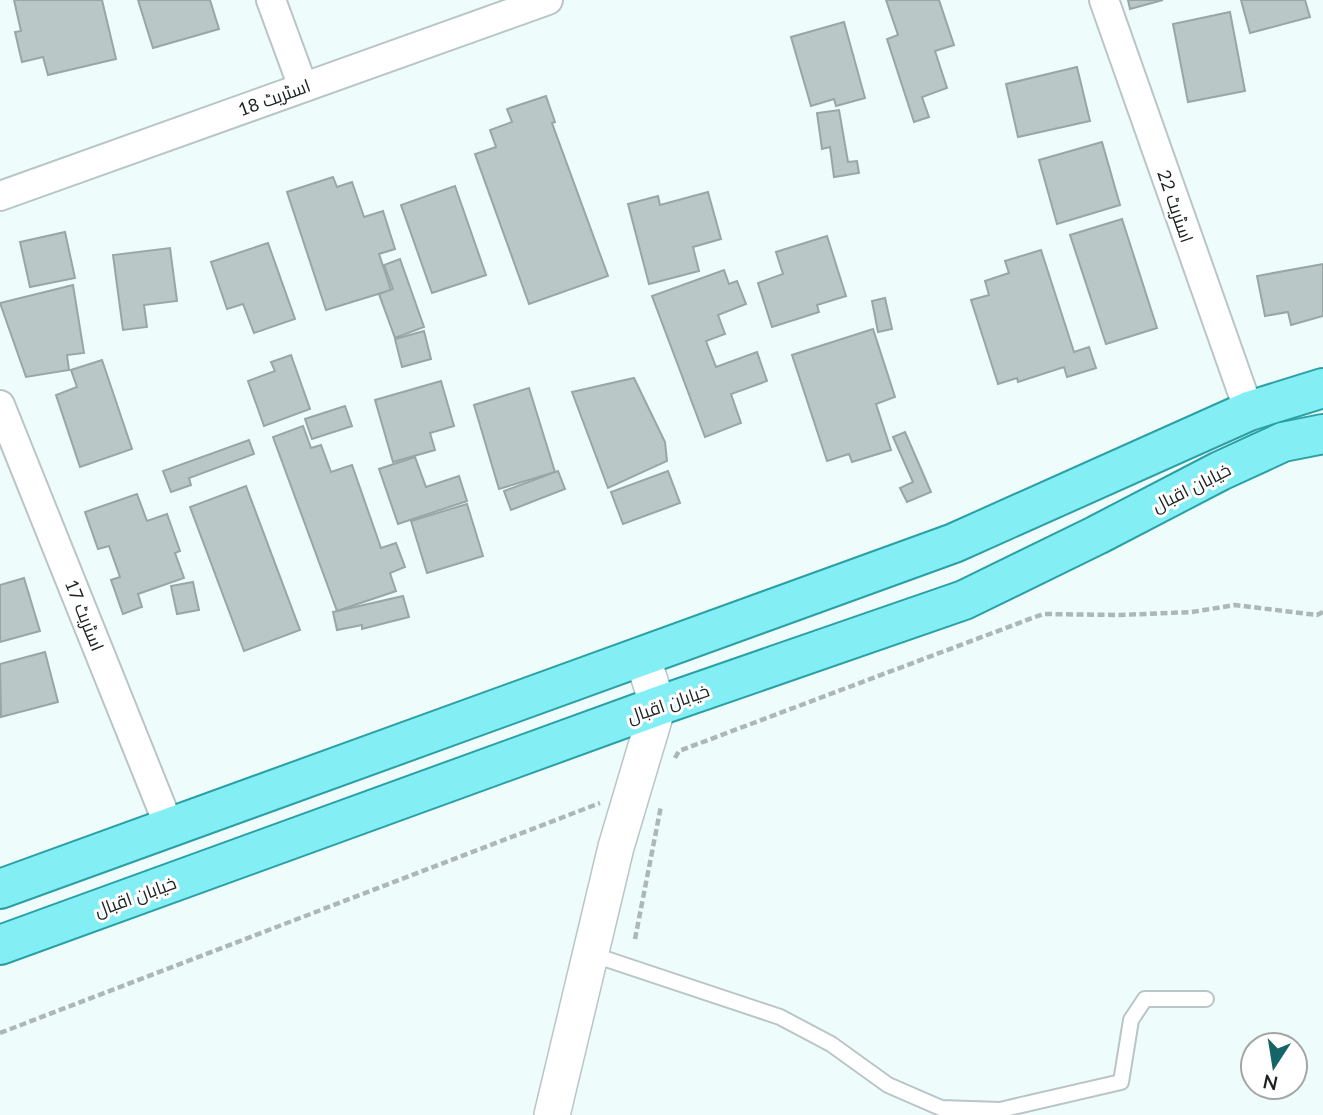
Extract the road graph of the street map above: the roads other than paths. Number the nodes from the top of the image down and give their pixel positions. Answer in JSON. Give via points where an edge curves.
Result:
{"nodes":[{"id":1,"x":271,"y":0,"type":"edge"},
{"id":2,"x":548,"y":0,"type":"edge"},
{"id":3,"x":1104,"y":0,"type":"edge"},
{"id":4,"x":303,"y":87,"type":"junction"},
{"id":5,"x":0,"y":195,"type":"edge"},
{"id":6,"x":1323,"y":388,"type":"edge"},
{"id":7,"x":0,"y":405,"type":"edge"},
{"id":8,"x":1249,"y":411,"type":"junction"},
{"id":9,"x":1323,"y":433,"type":"edge"},
{"id":10,"x":642,"y":656,"type":"junction"},
{"id":11,"x":658,"y":706,"type":"junction"},
{"id":12,"x":169,"y":826,"type":"junction"},
{"id":13,"x":0,"y":889,"type":"edge"},
{"id":14,"x":0,"y":945,"type":"edge"},
{"id":15,"x":591,"y":954,"type":"junction"},
{"id":16,"x":1206,"y":999,"type":"dead end"},
{"id":17,"x":552,"y":1115,"type":"edge"}],
"edges":[{"from":1,"to":4,"type":"street"},
{"from":2,"to":4,"type":"street","name":"اسٹریٹ 18"},
{"from":3,"to":8,"type":"street","name":"اسٹریٹ 22"},
{"from":4,"to":5,"type":"street","name":"اسٹریٹ 18"},
{"from":6,"to":8,"type":"main road"},
{"from":7,"to":12,"type":"street","name":"اسٹریٹ 17"},
{"from":8,"to":10,"type":"main road","via":[[954,543]]},
{"from":9,"to":11,"type":"main road","name":"خیابان اقبال","via":[[1283,442],[1220,471],[964,600]]},
{"from":10,"to":11,"type":"street"},
{"from":10,"to":12,"type":"main road"},
{"from":11,"to":14,"type":"main road","name":"خیابان اقبال"},
{"from":11,"to":15,"type":"street","via":[[648,792]]},
{"from":12,"to":13,"type":"main road"},
{"from":15,"to":16,"type":"lane","via":[[780,1017],[831,1044],[888,1085],[941,1108],[1000,1110],[1121,1082],[1131,1020],[1145,999]]},
{"from":15,"to":17,"type":"street"}]}
